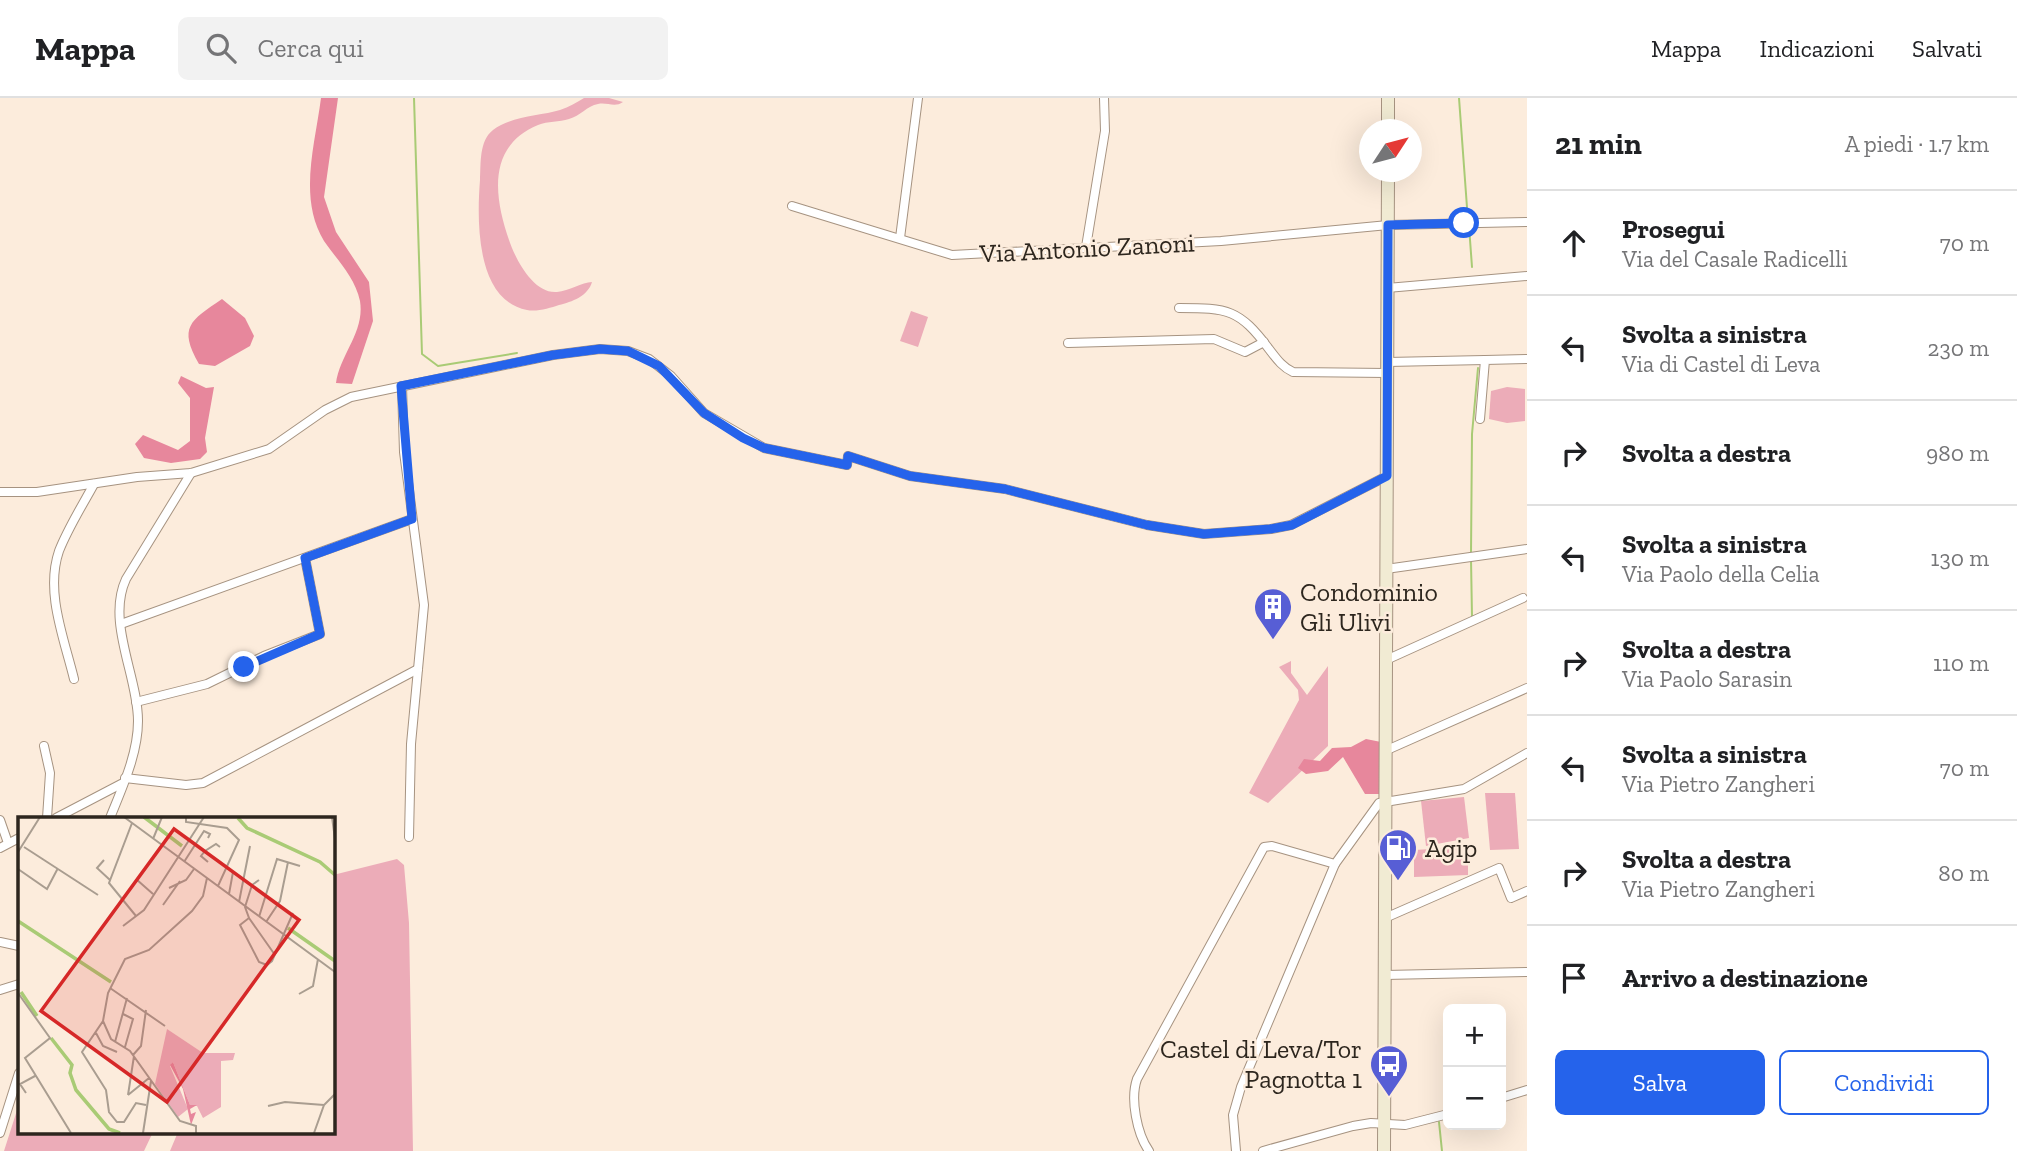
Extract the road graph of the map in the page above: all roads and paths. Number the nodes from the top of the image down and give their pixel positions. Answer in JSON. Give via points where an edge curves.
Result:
{"nodes":[{"id":1,"x":918,"y":98,"type":"edge"},
{"id":2,"x":1104,"y":98,"type":"edge"},
{"id":3,"x":1388,"y":98,"type":"edge"},
{"id":4,"x":1388,"y":119,"type":"edge"},
{"id":5,"x":1388,"y":182,"type":"edge"},
{"id":6,"x":792,"y":206,"type":"dead end"},
{"id":7,"x":1527,"y":222,"type":"edge"},
{"id":8,"x":1388,"y":225,"type":"junction"},
{"id":9,"x":900,"y":238,"type":"junction"},
{"id":10,"x":1086,"y":247,"type":"junction"},
{"id":11,"x":1527,"y":276,"type":"edge"},
{"id":12,"x":1387,"y":288,"type":"junction"},
{"id":13,"x":1179,"y":308,"type":"dead end"},
{"id":14,"x":1264,"y":342,"type":"junction"},
{"id":15,"x":1068,"y":343,"type":"dead end"},
{"id":16,"x":1527,"y":359,"type":"edge"},
{"id":17,"x":1485,"y":360,"type":"junction"},
{"id":18,"x":1387,"y":367,"type":"junction"},
{"id":19,"x":401,"y":386,"type":"junction"},
{"id":20,"x":1480,"y":419,"type":"dead end"},
{"id":21,"x":191,"y":473,"type":"junction"},
{"id":22,"x":1387,"y":476,"type":"junction"},
{"id":23,"x":94,"y":484,"type":"junction"},
{"id":24,"x":0,"y":492,"type":"edge"},
{"id":25,"x":412,"y":519,"type":"junction"},
{"id":26,"x":1527,"y":549,"type":"edge"},
{"id":27,"x":305,"y":558,"type":"junction"},
{"id":28,"x":1386,"y":569,"type":"junction"},
{"id":29,"x":1523,"y":598,"type":"dead end"},
{"id":30,"x":121,"y":624,"type":"junction"},
{"id":31,"x":1385,"y":660,"type":"junction"},
{"id":32,"x":418,"y":669,"type":"junction"},
{"id":33,"x":74,"y":678,"type":"dead end"},
{"id":34,"x":1527,"y":688,"type":"edge"},
{"id":35,"x":136,"y":702,"type":"junction"},
{"id":36,"x":44,"y":746,"type":"dead end"},
{"id":37,"x":1387,"y":750,"type":"junction"},
{"id":38,"x":1527,"y":752,"type":"edge"},
{"id":39,"x":124,"y":781,"type":"junction"},
{"id":40,"x":1386,"y":801,"type":"junction"},
{"id":41,"x":47,"y":817,"type":"edge"},
{"id":42,"x":58,"y":817,"type":"edge"},
{"id":43,"x":110,"y":817,"type":"edge"},
{"id":44,"x":0,"y":820,"type":"edge"},
{"id":45,"x":408,"y":837,"type":"dead end"},
{"id":46,"x":4,"y":846,"type":"edge"},
{"id":47,"x":1335,"y":864,"type":"junction"},
{"id":48,"x":1527,"y":891,"type":"edge"},
{"id":49,"x":1385,"y":918,"type":"junction"},
{"id":50,"x":0,"y":942,"type":"edge"},
{"id":51,"x":18,"y":946,"type":"edge"},
{"id":52,"x":1527,"y":972,"type":"edge"},
{"id":53,"x":1385,"y":975,"type":"junction"},
{"id":54,"x":18,"y":984,"type":"edge"},
{"id":55,"x":0,"y":990,"type":"edge"},
{"id":56,"x":18,"y":1076,"type":"edge"},
{"id":57,"x":1527,"y":1090,"type":"edge"},
{"id":58,"x":1506,"y":1096,"type":"edge"},
{"id":59,"x":1443,"y":1115,"type":"edge"},
{"id":60,"x":1385,"y":1123,"type":"junction"},
{"id":61,"x":0,"y":1133,"type":"edge"},
{"id":62,"x":1149,"y":1151,"type":"edge"},
{"id":63,"x":1236,"y":1151,"type":"edge"},
{"id":64,"x":1263,"y":1151,"type":"edge"},
{"id":65,"x":1384,"y":1151,"type":"edge"}],
"edges":[{"from":1,"to":9,"type":"street"},
{"from":2,"to":10,"type":"street","via":[[1106,124]]},
{"from":3,"to":4,"type":"street"},
{"from":5,"to":8,"type":"street"},
{"from":6,"to":9,"type":"street","name":"Via Antonio Zanoni"},
{"from":7,"to":8,"type":"street","name":"Via Antonio Zanoni"},
{"from":8,"to":10,"type":"street","name":"Via Antonio Zanoni","via":[[1221,241]]},
{"from":8,"to":12,"type":"street"},
{"from":9,"to":10,"type":"street","name":"Via Antonio Zanoni","via":[[952,255]]},
{"from":11,"to":12,"type":"street"},
{"from":12,"to":18,"type":"street"},
{"from":13,"to":14,"type":"street","via":[[1228,310],[1246,321]]},
{"from":14,"to":15,"type":"street","via":[[1245,352],[1211,339]]},
{"from":14,"to":18,"type":"street","via":[[1283,366],[1295,373]]},
{"from":16,"to":17,"type":"street"},
{"from":17,"to":18,"type":"street"},
{"from":17,"to":20,"type":"street"},
{"from":18,"to":22,"type":"street"},
{"from":19,"to":21,"type":"street","via":[[345,399],[270,449]]},
{"from":19,"to":22,"type":"street","via":[[553,355],[628,351],[659,366],[704,413],[764,448],[847,465],[848,456],[910,476],[1005,489],[1147,525],[1204,534],[1292,525]]},
{"from":19,"to":25,"type":"street"},
{"from":21,"to":23,"type":"street"},
{"from":21,"to":30,"type":"street","via":[[124,582]]},
{"from":22,"to":28,"type":"street"},
{"from":23,"to":24,"type":"street"},
{"from":23,"to":33,"type":"street","via":[[66,536],[55,574],[55,600]]},
{"from":25,"to":27,"type":"street"},
{"from":25,"to":32,"type":"street","via":[[424,605]]},
{"from":26,"to":28,"type":"street"},
{"from":27,"to":30,"type":"street"},
{"from":27,"to":35,"type":"street","via":[[320,634],[207,684]]},
{"from":28,"to":31,"type":"street"},
{"from":29,"to":31,"type":"street"},
{"from":30,"to":35,"type":"street"},
{"from":31,"to":37,"type":"street"},
{"from":32,"to":39,"type":"street","via":[[203,783]]},
{"from":32,"to":45,"type":"street"},
{"from":34,"to":37,"type":"street"},
{"from":35,"to":39,"type":"street","via":[[137,734]]},
{"from":36,"to":41,"type":"street","via":[[50,776]]},
{"from":37,"to":40,"type":"street"},
{"from":38,"to":40,"type":"street","via":[[1464,789]]},
{"from":39,"to":42,"type":"street"},
{"from":39,"to":43,"type":"street"},
{"from":40,"to":47,"type":"street","via":[[1373,808]]},
{"from":40,"to":49,"type":"street"},
{"from":44,"to":46,"type":"street"},
{"from":47,"to":62,"type":"street","via":[[1272,846],[1261,850],[1137,1079],[1135,1103]]},
{"from":47,"to":63,"type":"street","via":[[1241,1087],[1233,1115]]},
{"from":48,"to":49,"type":"street","via":[[1511,898],[1499,868]]},
{"from":49,"to":53,"type":"street"},
{"from":50,"to":51,"type":"street"},
{"from":52,"to":53,"type":"street"},
{"from":53,"to":60,"type":"street"},
{"from":54,"to":55,"type":"street"},
{"from":56,"to":61,"type":"street"},
{"from":57,"to":58,"type":"street"},
{"from":59,"to":60,"type":"street","via":[[1405,1125]]},
{"from":60,"to":64,"type":"street","via":[[1353,1126]]},
{"from":60,"to":65,"type":"street"}]}
